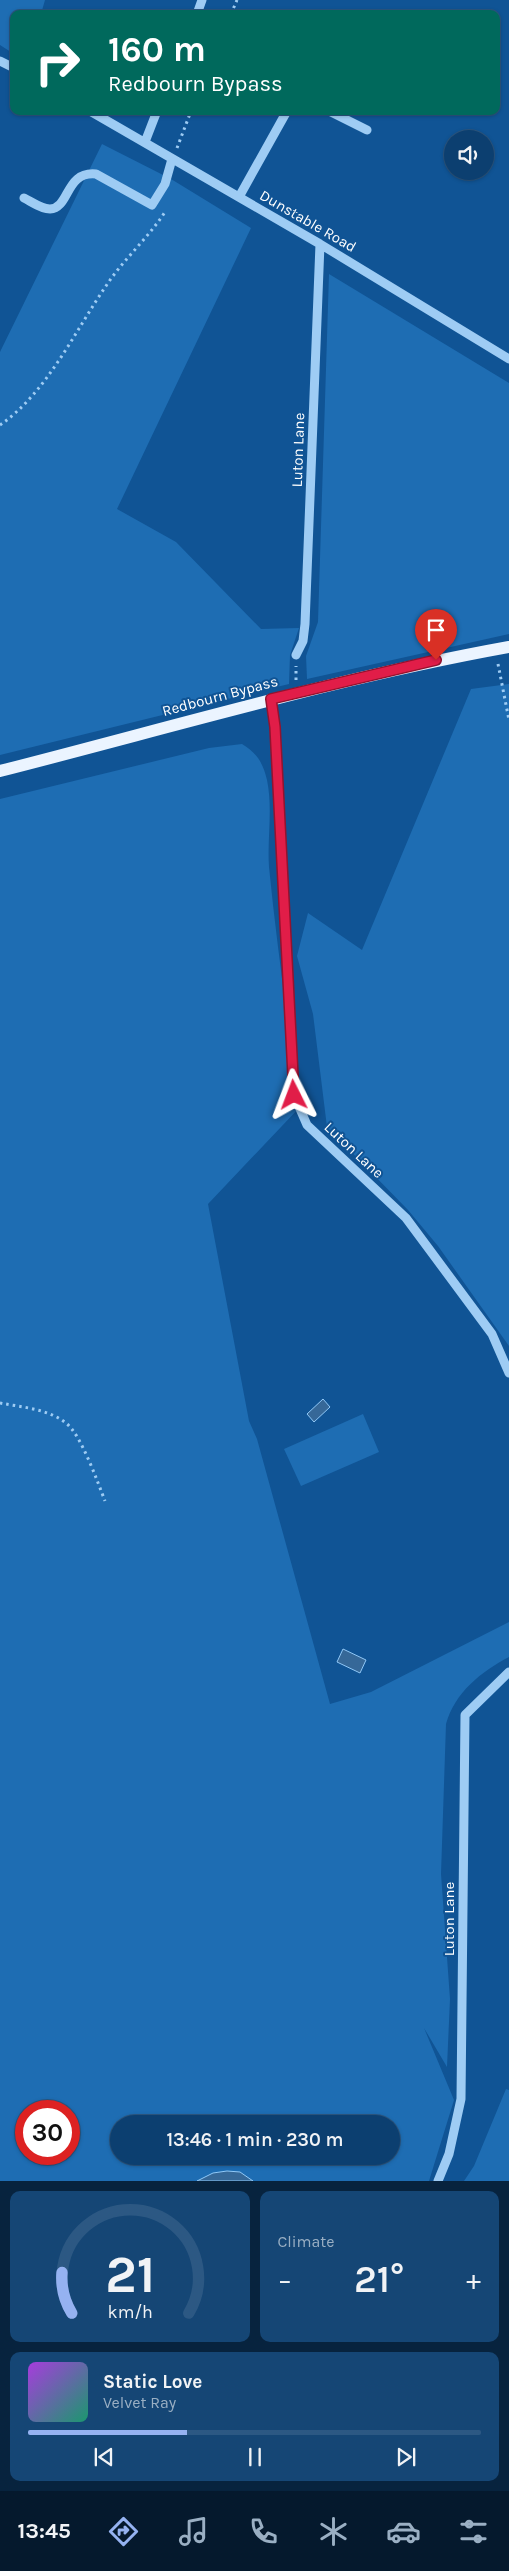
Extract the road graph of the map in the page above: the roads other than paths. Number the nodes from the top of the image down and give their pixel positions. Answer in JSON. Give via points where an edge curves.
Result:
{"nodes":[{"id":1,"x":97,"y":115,"type":"edge"},
{"id":2,"x":155,"y":115,"type":"edge"},
{"id":3,"x":285,"y":115,"type":"edge"},
{"id":4,"x":337,"y":115,"type":"edge"},
{"id":5,"x":367,"y":130,"type":"dead end"},
{"id":6,"x":145,"y":142,"type":"junction"},
{"id":7,"x":172,"y":159,"type":"junction"},
{"id":8,"x":239,"y":197,"type":"junction"},
{"id":9,"x":24,"y":198,"type":"dead end"},
{"id":10,"x":320,"y":244,"type":"junction"},
{"id":11,"x":509,"y":359,"type":"edge"},
{"id":12,"x":509,"y":647,"type":"edge"},
{"id":13,"x":296,"y":655,"type":"road end"},
{"id":14,"x":271,"y":699,"type":"junction"},
{"id":15,"x":0,"y":771,"type":"edge"},
{"id":16,"x":509,"y":1373,"type":"edge"},
{"id":17,"x":509,"y":1672,"type":"edge"},
{"id":18,"x":438,"y":2181,"type":"edge"}],
"edges":[{"from":1,"to":6,"type":"street","name":"Dunstable Road"},
{"from":2,"to":6,"type":"street"},
{"from":3,"to":8,"type":"street"},
{"from":4,"to":5,"type":"street"},
{"from":6,"to":7,"type":"street","name":"Dunstable Road"},
{"from":7,"to":8,"type":"street","name":"Dunstable Road"},
{"from":7,"to":9,"type":"street","via":[[165,184],[152,205],[90,173],[80,176],[70,185],[56,207],[43,208]]},
{"from":8,"to":10,"type":"street","name":"Dunstable Road"},
{"from":10,"to":11,"type":"street","name":"Dunstable Road"},
{"from":10,"to":13,"type":"street","name":"Luton Lane","via":[[305,624]]},
{"from":12,"to":14,"type":"main road","name":"Redbourn Bypass","via":[[436,660]]},
{"from":14,"to":15,"type":"main road","name":"Redbourn Bypass"},
{"from":14,"to":16,"type":"street","name":"Luton Lane","via":[[294,1095],[307,1124],[406,1218],[492,1334]]},
{"from":17,"to":18,"type":"street","name":"Luton Lane","via":[[465,1715],[462,2099],[450,2154]]}]}
